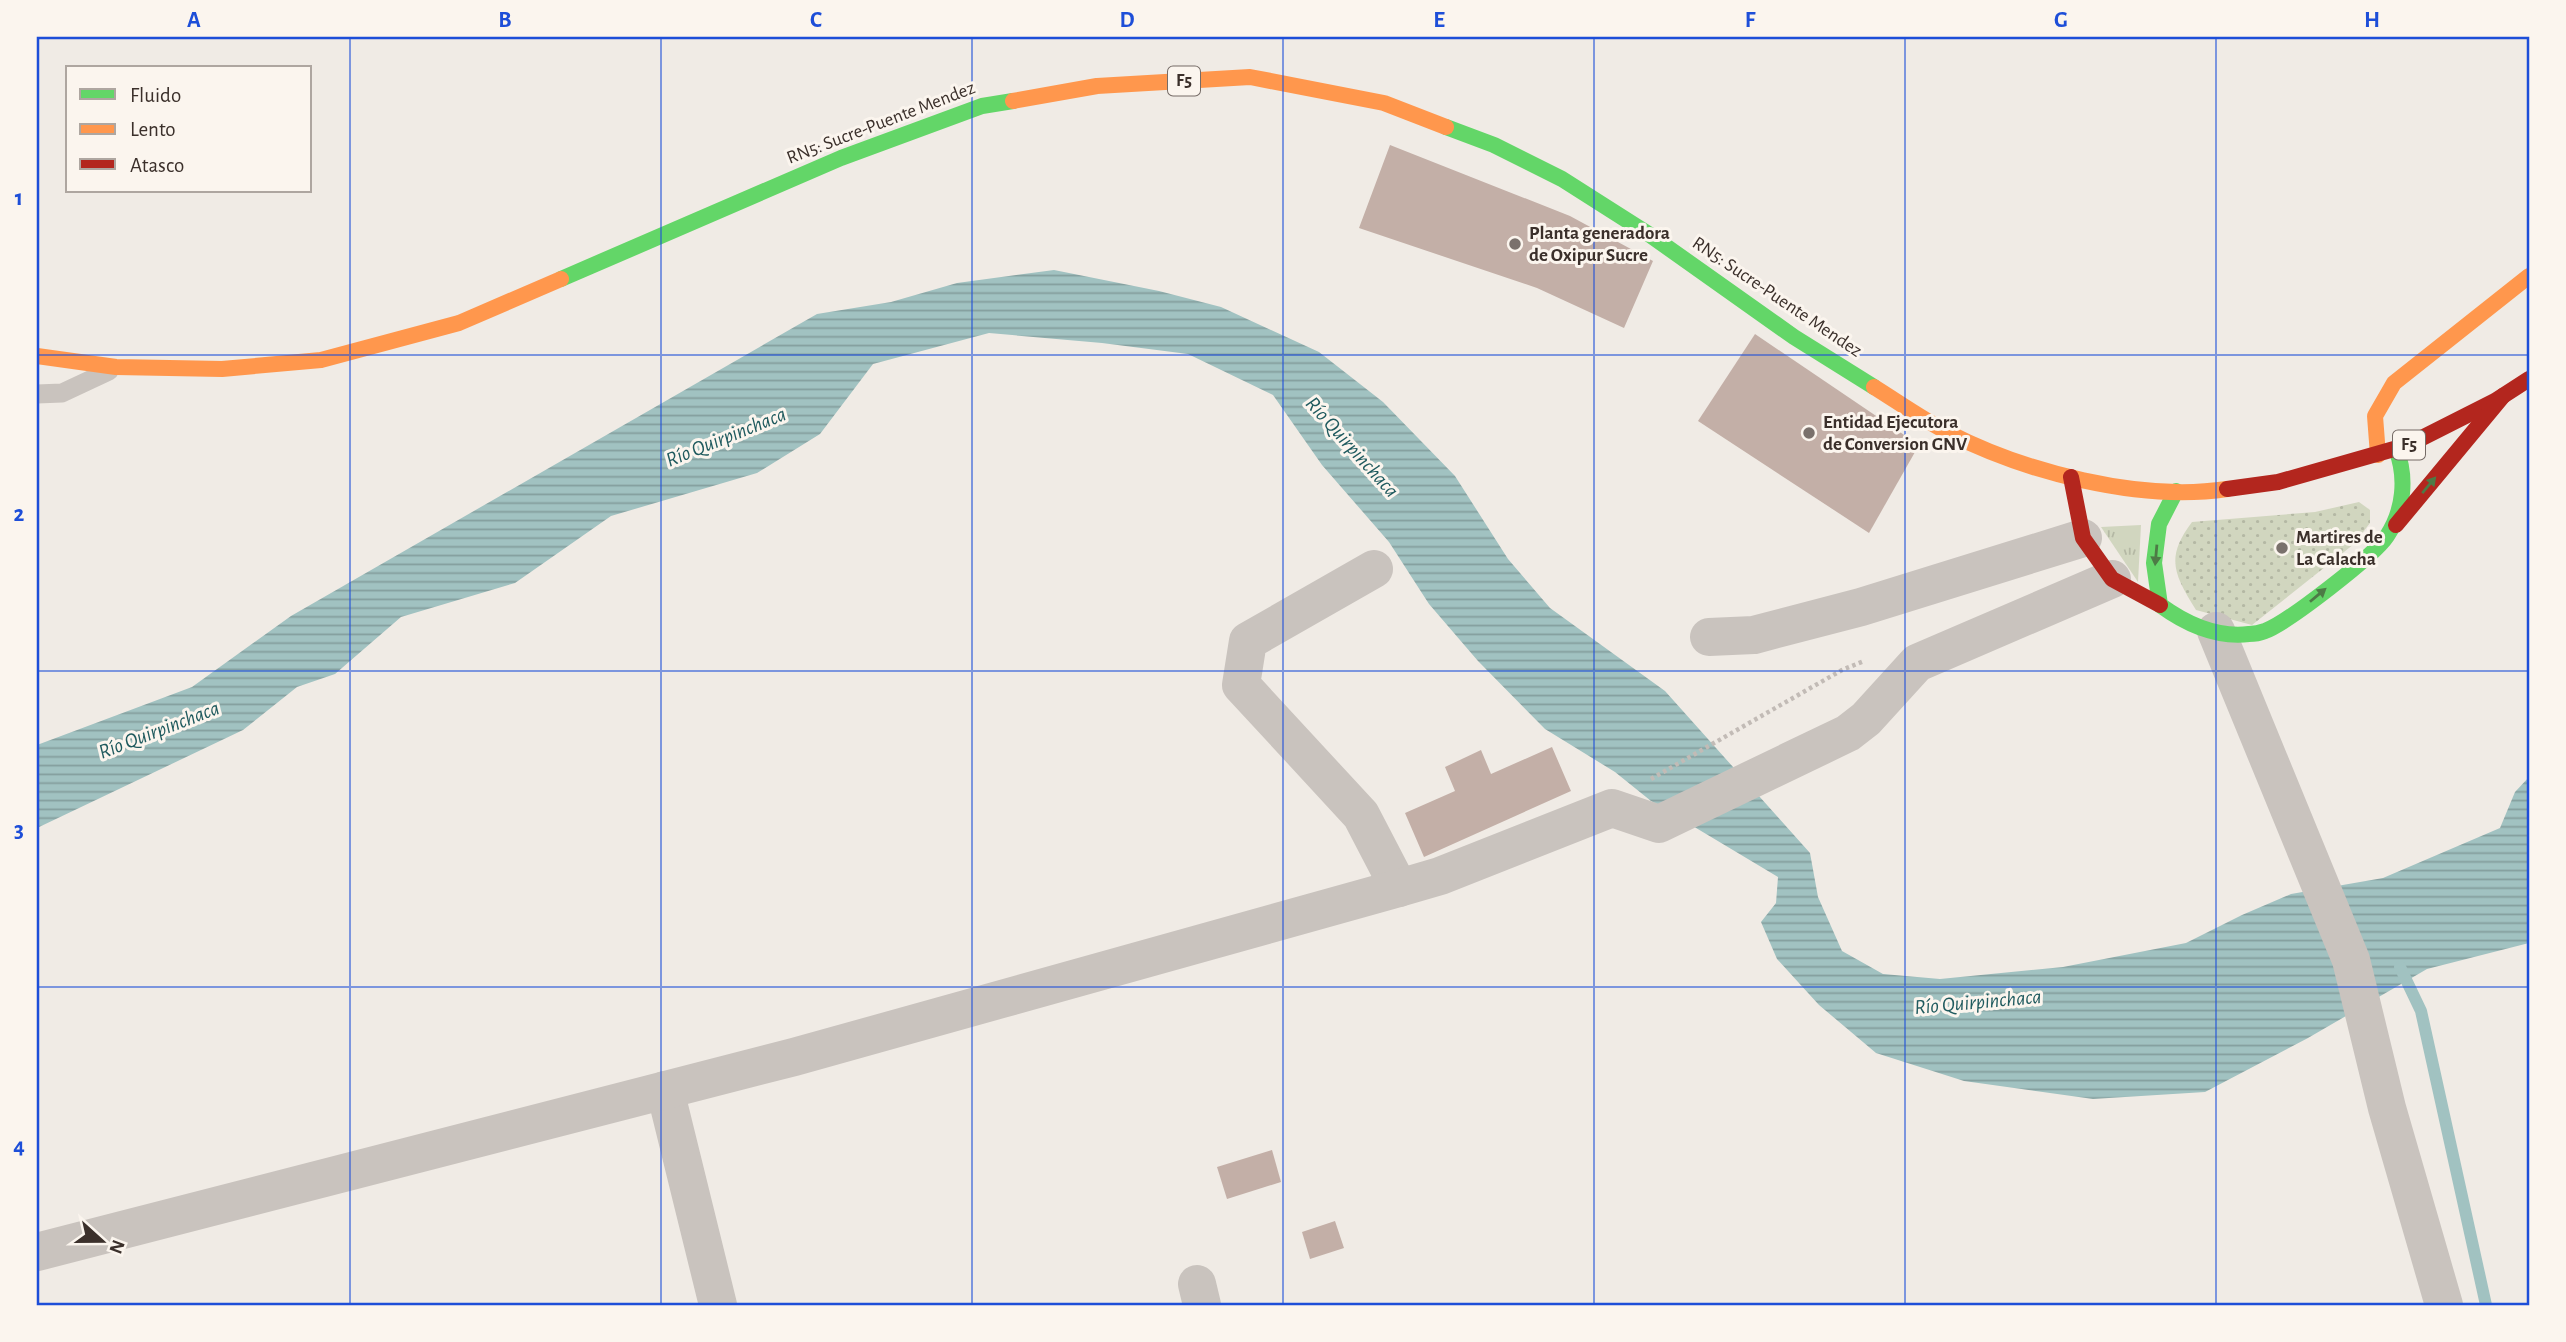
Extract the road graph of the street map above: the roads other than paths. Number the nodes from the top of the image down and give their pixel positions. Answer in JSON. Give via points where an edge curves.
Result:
{"nodes":[{"id":1,"x":2529,"y":276,"type":"edge"},
{"id":2,"x":37,"y":356,"type":"edge"},
{"id":3,"x":116,"y":367,"type":"junction"},
{"id":4,"x":2529,"y":379,"type":"edge"},
{"id":5,"x":37,"y":394,"type":"edge"},
{"id":6,"x":2503,"y":396,"type":"junction"},
{"id":7,"x":2396,"y":449,"type":"junction"},
{"id":8,"x":2378,"y":455,"type":"junction"},
{"id":9,"x":2071,"y":477,"type":"junction"},
{"id":10,"x":2176,"y":491,"type":"junction"},
{"id":11,"x":2083,"y":538,"type":"junction"},
{"id":12,"x":2386,"y":538,"type":"junction"},
{"id":13,"x":1374,"y":569,"type":"dead end"},
{"id":14,"x":2112,"y":579,"type":"junction"},
{"id":15,"x":2160,"y":606,"type":"junction"},
{"id":16,"x":2216,"y":631,"type":"junction"},
{"id":17,"x":1709,"y":637,"type":"dead end"},
{"id":18,"x":1399,"y":888,"type":"junction"},
{"id":19,"x":665,"y":1090,"type":"junction"},
{"id":20,"x":37,"y":1252,"type":"edge"},
{"id":21,"x":718,"y":1305,"type":"edge"},
{"id":22,"x":2444,"y":1305,"type":"edge"}],
"edges":[{"from":1,"to":8,"type":"main road","via":[[2393,383],[2375,416]]},
{"from":2,"to":3,"type":"main road","name":"RN5: Sucre-Puente Mendez","number":"F5"},
{"from":3,"to":5,"type":"lane","via":[[62,393]]},
{"from":3,"to":9,"type":"main road","name":"RN5: Sucre-Puente Mendez","number":"F5","via":[[222,369],[321,360],[459,323],[841,158],[982,106],[1097,86],[1250,77],[1384,103],[1494,145],[1562,179],[1794,337],[1946,432],[2020,464]]},
{"from":4,"to":6,"type":"main road","name":"RN5: Sucre-Puente Mendez","number":"F5"},
{"from":6,"to":7,"type":"main road","name":"RN5: Sucre-Puente Mendez","number":"F5"},
{"from":12,"to":6,"type":"main road","one_way":true},
{"from":7,"to":8,"type":"main road","name":"RN5: Sucre-Puente Mendez","number":"F5"},
{"from":7,"to":12,"type":"main road","via":[[2403,470],[2401,498]]},
{"from":8,"to":10,"type":"main road","name":"RN5: Sucre-Puente Mendez","number":"F5","via":[[2278,482],[2200,493]]},
{"from":9,"to":10,"type":"main road","name":"RN5: Sucre-Puente Mendez","number":"F5"},
{"from":9,"to":11,"type":"main road"},
{"from":10,"to":15,"type":"main road","one_way":true,"via":[[2160,524],[2154,563]]},
{"from":11,"to":14,"type":"main road"},
{"from":11,"to":17,"type":"street","via":[[1861,607],[1754,635]]},
{"from":16,"to":12,"type":"main road","one_way":true,"via":[[2243,634],[2283,622]]},
{"from":13,"to":18,"type":"street","via":[[1248,640],[1241,685],[1361,815]]},
{"from":14,"to":15,"type":"main road"},
{"from":14,"to":18,"type":"street","via":[[1917,663],[1848,733],[1659,824],[1612,808]]},
{"from":15,"to":16,"type":"main road","via":[[2198,628]]},
{"from":16,"to":22,"type":"street","via":[[2351,960],[2387,1108]]},
{"from":18,"to":19,"type":"street"},
{"from":19,"to":20,"type":"street"},
{"from":19,"to":21,"type":"street"}]}
